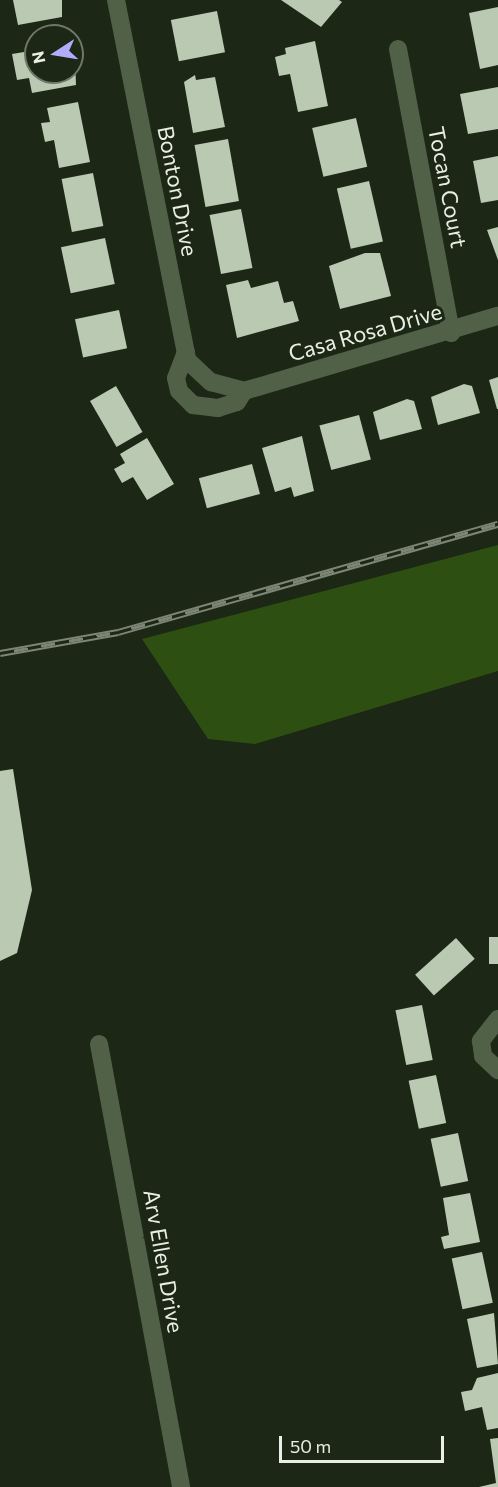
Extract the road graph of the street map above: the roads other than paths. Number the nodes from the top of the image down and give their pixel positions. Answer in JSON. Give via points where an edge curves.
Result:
{"nodes":[{"id":1,"x":116,"y":0,"type":"edge"},
{"id":2,"x":398,"y":49,"type":"dead end"},
{"id":3,"x":498,"y":316,"type":"edge"},
{"id":4,"x":451,"y":333,"type":"junction"},
{"id":5,"x":186,"y":352,"type":"junction"},
{"id":6,"x":244,"y":391,"type":"junction"},
{"id":7,"x":498,"y":1019,"type":"edge"},
{"id":8,"x":99,"y":1044,"type":"dead end"},
{"id":9,"x":498,"y":1070,"type":"edge"},
{"id":10,"x":181,"y":1487,"type":"edge"}],
"edges":[{"from":1,"to":5,"type":"street","name":"Bonton Drive"},
{"from":2,"to":4,"type":"street","name":"Tocan Court"},
{"from":3,"to":4,"type":"street","name":"Casa Rosa Drive"},
{"from":4,"to":6,"type":"street","name":"Casa Rosa Drive"},
{"from":5,"to":6,"type":"street","name":"Bonton Drive","via":[[211,382]]},
{"from":5,"to":6,"type":"street","name":"Casa Rosa Drive","via":[[176,378],[179,391],[193,405],[218,408],[237,402]]},
{"from":7,"to":9,"type":"street","via":[[481,1041],[483,1056]]},
{"from":8,"to":10,"type":"street","name":"Arv Ellen Drive"}]}
